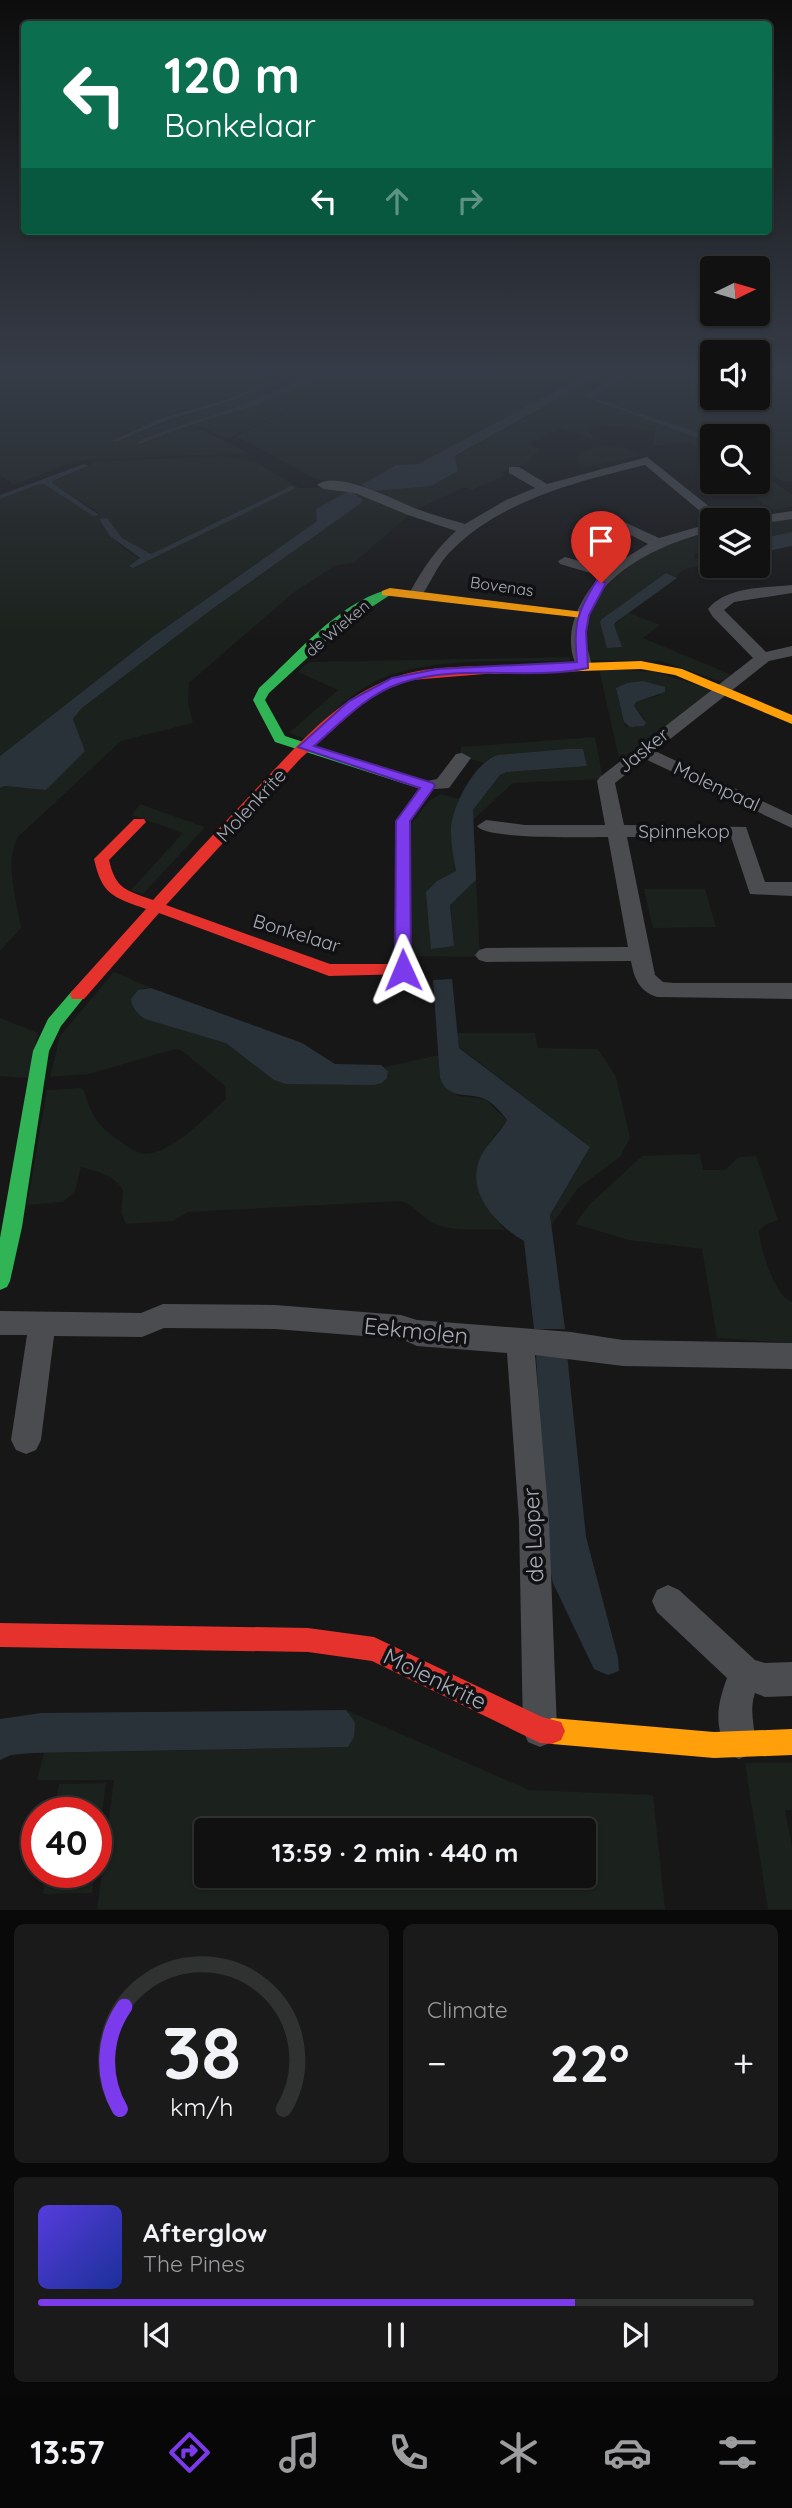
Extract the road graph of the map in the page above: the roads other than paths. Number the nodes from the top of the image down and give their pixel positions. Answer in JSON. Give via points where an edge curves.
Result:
{"nodes":[{"id":1,"x":514,"y":470,"type":"dead end"},
{"id":2,"x":324,"y":485,"type":"dead end"},
{"id":3,"x":544,"y":488,"type":"junction"},
{"id":4,"x":704,"y":508,"type":"edge"},
{"id":5,"x":792,"y":515,"type":"edge"},
{"id":6,"x":770,"y":518,"type":"edge"},
{"id":7,"x":622,"y":525,"type":"dead end"},
{"id":8,"x":700,"y":529,"type":"edge"},
{"id":9,"x":468,"y":530,"type":"junction"},
{"id":10,"x":659,"y":544,"type":"junction"},
{"id":11,"x":565,"y":561,"type":"dead end"},
{"id":12,"x":609,"y":573,"type":"junction"},
{"id":13,"x":792,"y":589,"type":"edge"},
{"id":14,"x":416,"y":592,"type":"junction"},
{"id":15,"x":583,"y":615,"type":"junction"},
{"id":16,"x":792,"y":651,"type":"edge"},
{"id":17,"x":763,"y":658,"type":"junction"},
{"id":18,"x":584,"y":666,"type":"junction"},
{"id":19,"x":721,"y":689,"type":"junction"},
{"id":20,"x":792,"y":719,"type":"edge"},
{"id":21,"x":304,"y":747,"type":"junction"},
{"id":22,"x":641,"y":751,"type":"junction"},
{"id":23,"x":462,"y":758,"type":"dead end"},
{"id":24,"x":428,"y":786,"type":"junction"},
{"id":25,"x":792,"y":821,"type":"edge"},
{"id":26,"x":139,"y":822,"type":"dead end"},
{"id":27,"x":486,"y":826,"type":"dead end"},
{"id":28,"x":616,"y":831,"type":"junction"},
{"id":29,"x":792,"y":889,"type":"edge"},
{"id":30,"x":155,"y":906,"type":"junction"},
{"id":31,"x":639,"y":954,"type":"junction"},
{"id":32,"x":486,"y":955,"type":"dead end"},
{"id":33,"x":792,"y":991,"type":"edge"},
{"id":34,"x":0,"y":1281,"type":"edge"},
{"id":35,"x":0,"y":1323,"type":"edge"},
{"id":36,"x":42,"y":1323,"type":"junction"},
{"id":37,"x":520,"y":1340,"type":"junction"},
{"id":38,"x":792,"y":1356,"type":"edge"},
{"id":39,"x":26,"y":1440,"type":"dead end"},
{"id":40,"x":668,"y":1601,"type":"dead end"},
{"id":41,"x":0,"y":1635,"type":"edge"},
{"id":42,"x":745,"y":1673,"type":"junction"},
{"id":43,"x":792,"y":1679,"type":"edge"},
{"id":44,"x":540,"y":1730,"type":"junction"},
{"id":45,"x":739,"y":1742,"type":"junction"},
{"id":46,"x":792,"y":1742,"type":"edge"}],
"edges":[{"from":1,"to":3,"type":"street"},
{"from":2,"to":9,"type":"street","via":[[358,489]]},
{"from":3,"to":4,"type":"street","via":[[647,461]]},
{"from":3,"to":9,"type":"street"},
{"from":5,"to":6,"type":"street"},
{"from":7,"to":10,"type":"street"},
{"from":8,"to":10,"type":"street"},
{"from":9,"to":14,"type":"street","via":[[443,550]]},
{"from":10,"to":12,"type":"street"},
{"from":11,"to":12,"type":"street"},
{"from":12,"to":15,"type":"street"},
{"from":13,"to":17,"type":"street","via":[[729,598],[716,609]]},
{"from":14,"to":15,"type":"street","name":"Bovenas"},
{"from":14,"to":21,"type":"street","name":"de Wieken","via":[[380,593],[263,691],[259,699],[280,739]]},
{"from":15,"to":18,"type":"street"},
{"from":16,"to":17,"type":"street"},
{"from":17,"to":19,"type":"street","name":"Jasker"},
{"from":18,"to":19,"type":"street","name":"Molenkrite","via":[[641,665],[678,672]]},
{"from":18,"to":21,"type":"street","name":"Molenkrite","via":[[437,672],[396,680],[353,704]]},
{"from":19,"to":20,"type":"street","name":"Molenkrite"},
{"from":19,"to":22,"type":"street","name":"Jasker"},
{"from":21,"to":24,"type":"street"},
{"from":21,"to":30,"type":"street","name":"Molenkrite"},
{"from":22,"to":25,"type":"street","name":"Molenpaal"},
{"from":22,"to":28,"type":"street","name":"Jasker","via":[[606,781]]},
{"from":23,"to":24,"type":"street","via":[[443,784]]},
{"from":24,"to":30,"type":"street","name":"Bonkelaar","via":[[403,821],[403,970],[329,970]]},
{"from":26,"to":30,"type":"street","via":[[101,859],[106,880],[121,894]]},
{"from":27,"to":28,"type":"street"},
{"from":28,"to":29,"type":"street","name":"Spinnekop","via":[[739,831],[757,889]]},
{"from":28,"to":31,"type":"street","name":"Jasker"},
{"from":30,"to":34,"type":"street","name":"Molenkrite","via":[[54,1023],[41,1051]]},
{"from":31,"to":32,"type":"street"},
{"from":31,"to":33,"type":"street","name":"Jasker","via":[[645,978],[657,989]]},
{"from":35,"to":36,"type":"street","name":"Eekmolen"},
{"from":36,"to":37,"type":"street","name":"Eekmolen","via":[[142,1325],[163,1315],[275,1317]]},
{"from":36,"to":39,"type":"street"},
{"from":37,"to":38,"type":"street","name":"Eekmolen","via":[[623,1353]]},
{"from":37,"to":44,"type":"street","name":"de Loper","via":[[534,1521]]},
{"from":40,"to":42,"type":"street"},
{"from":41,"to":44,"type":"street","name":"Molenkrite","via":[[308,1640],[374,1649]]},
{"from":42,"to":43,"type":"street","via":[[765,1680]]},
{"from":42,"to":45,"type":"street","via":[[733,1708]]},
{"from":44,"to":45,"type":"street","name":"Molenkrite","via":[[714,1745]]},
{"from":45,"to":46,"type":"street","name":"Molenkrite"}]}
